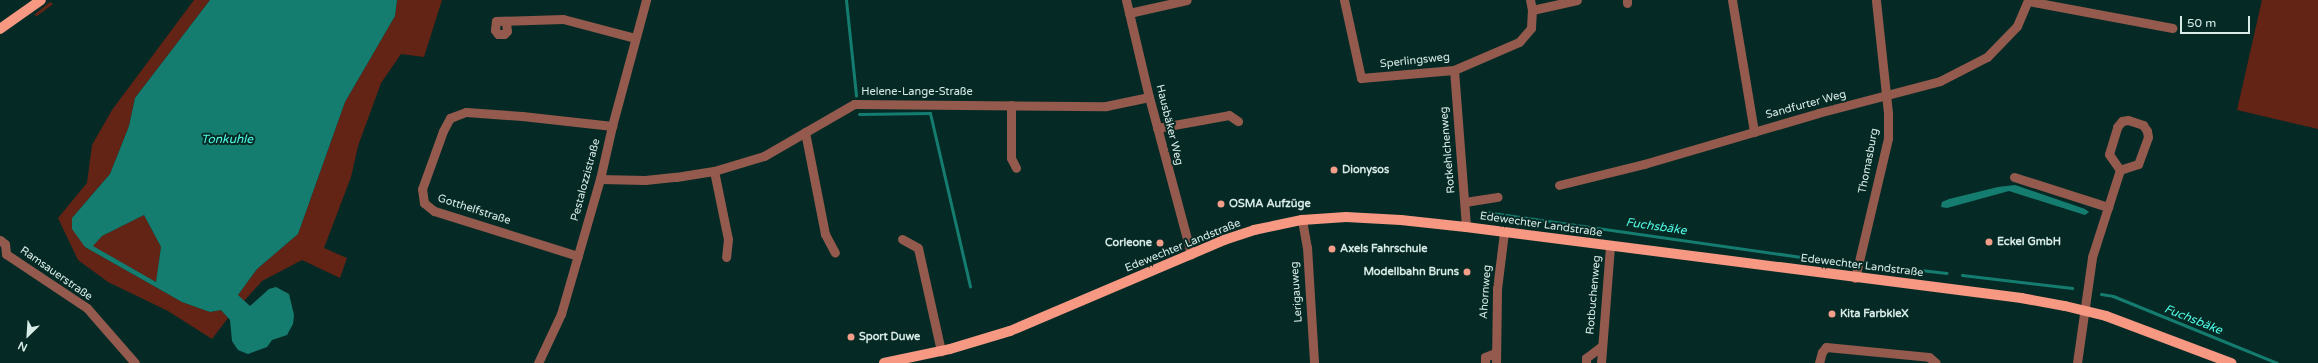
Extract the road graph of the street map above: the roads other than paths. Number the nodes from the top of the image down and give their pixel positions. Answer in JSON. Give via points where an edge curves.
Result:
{"nodes":[{"id":1,"x":646,"y":0,"type":"edge"},
{"id":2,"x":1126,"y":0,"type":"edge"},
{"id":3,"x":1187,"y":0,"type":"edge"},
{"id":4,"x":1344,"y":0,"type":"edge"},
{"id":5,"x":1530,"y":0,"type":"edge"},
{"id":6,"x":1578,"y":0,"type":"edge"},
{"id":7,"x":1732,"y":0,"type":"edge"},
{"id":8,"x":1876,"y":0,"type":"edge"},
{"id":9,"x":2028,"y":1,"type":"edge"},
{"id":10,"x":34,"y":2,"type":"edge"},
{"id":11,"x":1532,"y":10,"type":"junction"},
{"id":12,"x":1129,"y":13,"type":"junction"},
{"id":13,"x":506,"y":22,"type":"dead end"},
{"id":14,"x":2172,"y":28,"type":"dead end"},
{"id":15,"x":0,"y":29,"type":"edge"},
{"id":16,"x":635,"y":38,"type":"junction"},
{"id":17,"x":1454,"y":70,"type":"junction"},
{"id":18,"x":1885,"y":96,"type":"junction"},
{"id":19,"x":1149,"y":97,"type":"junction"},
{"id":20,"x":1011,"y":105,"type":"junction"},
{"id":21,"x":1238,"y":121,"type":"dead end"},
{"id":22,"x":612,"y":126,"type":"junction"},
{"id":23,"x":1157,"y":128,"type":"junction"},
{"id":24,"x":804,"y":132,"type":"junction"},
{"id":25,"x":1754,"y":132,"type":"junction"},
{"id":26,"x":1016,"y":168,"type":"dead end"},
{"id":27,"x":2120,"y":170,"type":"junction"},
{"id":28,"x":714,"y":171,"type":"junction"},
{"id":29,"x":2014,"y":177,"type":"dead end"},
{"id":30,"x":600,"y":179,"type":"junction"},
{"id":31,"x":1559,"y":185,"type":"dead end"},
{"id":32,"x":1498,"y":197,"type":"dead end"},
{"id":33,"x":1465,"y":202,"type":"junction"},
{"id":34,"x":2108,"y":207,"type":"junction"},
{"id":35,"x":1302,"y":220,"type":"junction"},
{"id":36,"x":1466,"y":227,"type":"junction"},
{"id":37,"x":1504,"y":232,"type":"junction"},
{"id":38,"x":902,"y":239,"type":"dead end"},
{"id":39,"x":0,"y":240,"type":"edge"},
{"id":40,"x":1610,"y":246,"type":"junction"},
{"id":41,"x":834,"y":253,"type":"dead end"},
{"id":42,"x":1191,"y":254,"type":"junction"},
{"id":43,"x":578,"y":256,"type":"junction"},
{"id":44,"x":726,"y":257,"type":"dead end"},
{"id":45,"x":1855,"y":278,"type":"junction"},
{"id":46,"x":2083,"y":310,"type":"junction"},
{"id":47,"x":1602,"y":346,"type":"junction"},
{"id":48,"x":941,"y":351,"type":"junction"},
{"id":49,"x":1495,"y":353,"type":"junction"},
{"id":50,"x":135,"y":363,"type":"edge"},
{"id":51,"x":538,"y":363,"type":"edge"},
{"id":52,"x":884,"y":363,"type":"edge"},
{"id":53,"x":1314,"y":363,"type":"edge"},
{"id":54,"x":1485,"y":363,"type":"edge"},
{"id":55,"x":1496,"y":363,"type":"edge"},
{"id":56,"x":1586,"y":363,"type":"edge"},
{"id":57,"x":1601,"y":363,"type":"edge"},
{"id":58,"x":1819,"y":363,"type":"edge"},
{"id":59,"x":1936,"y":363,"type":"edge"},
{"id":60,"x":2077,"y":363,"type":"edge"},
{"id":61,"x":2231,"y":363,"type":"edge"}],
"edges":[{"from":1,"to":16,"type":"street","name":"Pestalozzistraße"},
{"from":2,"to":12,"type":"street","name":"Hausbäker Weg"},
{"from":3,"to":12,"type":"street"},
{"from":4,"to":17,"type":"street","name":"Sperlingsweg","via":[[1361,78]]},
{"from":5,"to":11,"type":"street"},
{"from":6,"to":11,"type":"street"},
{"from":7,"to":25,"type":"street"},
{"from":8,"to":18,"type":"street","name":"Thomasburg"},
{"from":9,"to":14,"type":"street"},
{"from":9,"to":18,"type":"street","name":"Sandfurter Weg","via":[[2017,26],[1987,57],[1940,81]]},
{"from":10,"to":15,"type":"main road"},
{"from":11,"to":17,"type":"street","name":"Sperlingsweg","via":[[1531,28],[1519,42]]},
{"from":12,"to":19,"type":"street","name":"Hausbäker Weg"},
{"from":13,"to":16,"type":"street","via":[[563,19]]},
{"from":16,"to":22,"type":"street","name":"Pestalozzistraße"},
{"from":17,"to":33,"type":"street","name":"Rotkehlchenweg"},
{"from":18,"to":25,"type":"street","name":"Sandfurter Weg"},
{"from":18,"to":45,"type":"street","name":"Thomasburg","via":[[1888,138]]},
{"from":19,"to":20,"type":"street","name":"Helene-Lange-Straße","via":[[1106,106]]},
{"from":19,"to":23,"type":"street","name":"Hausbäker Weg"},
{"from":20,"to":24,"type":"street","name":"Helene-Lange-Straße","via":[[854,104]]},
{"from":20,"to":26,"type":"street","via":[[1011,158]]},
{"from":21,"to":23,"type":"street","via":[[1229,115]]},
{"from":22,"to":30,"type":"street","name":"Pestalozzistraße"},
{"from":22,"to":43,"type":"street","name":"Gotthelfstraße","via":[[466,112],[450,118],[422,189],[424,203],[434,211]]},
{"from":23,"to":42,"type":"street","name":"Hausbäker Weg"},
{"from":24,"to":28,"type":"street","name":"Helene-Lange-Straße","via":[[764,156]]},
{"from":24,"to":41,"type":"street","via":[[825,234]]},
{"from":25,"to":31,"type":"street","name":"Sandfurter Weg","via":[[1644,164]]},
{"from":27,"to":27,"type":"street","via":[[2138,164],[2148,137],[2143,125],[2128,120],[2122,121],[2117,127],[2109,154]]},
{"from":27,"to":34,"type":"street"},
{"from":28,"to":30,"type":"street","name":"Helene-Lange-Straße","via":[[653,179]]},
{"from":28,"to":44,"type":"street","via":[[728,239]]},
{"from":29,"to":34,"type":"street"},
{"from":30,"to":43,"type":"street","name":"Pestalozzistraße"},
{"from":32,"to":33,"type":"street"},
{"from":33,"to":36,"type":"street","name":"Rotkehlchenweg"},
{"from":34,"to":46,"type":"street","via":[[2092,257]]},
{"from":35,"to":36,"type":"main road","name":"Edewechter Landstraße","via":[[1346,217]]},
{"from":35,"to":42,"type":"main road","name":"Edewechter Landstraße","via":[[1254,230]]},
{"from":35,"to":53,"type":"street","name":"Lerigauweg"},
{"from":36,"to":37,"type":"main road","name":"Edewechter Landstraße"},
{"from":37,"to":40,"type":"main road","name":"Edewechter Landstraße"},
{"from":37,"to":49,"type":"street","name":"Ahornweg","via":[[1497,289]]},
{"from":38,"to":48,"type":"street","via":[[918,248]]},
{"from":39,"to":50,"type":"street","name":"Ramsauerstraße","via":[[5,244],[6,254],[86,308]]},
{"from":40,"to":45,"type":"main road","name":"Edewechter Landstraße"},
{"from":40,"to":47,"type":"street","name":"Rotbuchenweg"},
{"from":42,"to":48,"type":"main road","name":"Edewechter Landstraße","via":[[1015,330]]},
{"from":43,"to":51,"type":"street","name":"Pestalozzistraße","via":[[561,314]]},
{"from":45,"to":46,"type":"main road","name":"Edewechter Landstraße","via":[[1992,294]]},
{"from":46,"to":60,"type":"street"},
{"from":46,"to":61,"type":"main road","name":"Edewechter Landstraße","via":[[2131,323]]},
{"from":47,"to":56,"type":"street","name":"Rotbuchenweg","via":[[1586,358]]},
{"from":47,"to":57,"type":"street","name":"Rotbuchenweg"},
{"from":48,"to":52,"type":"main road","name":"Edewechter Landstraße"},
{"from":49,"to":54,"type":"street","via":[[1485,357]]},
{"from":49,"to":55,"type":"street","name":"Ahornweg"},
{"from":58,"to":59,"type":"street","via":[[1826,347],[1929,357]]}]}
